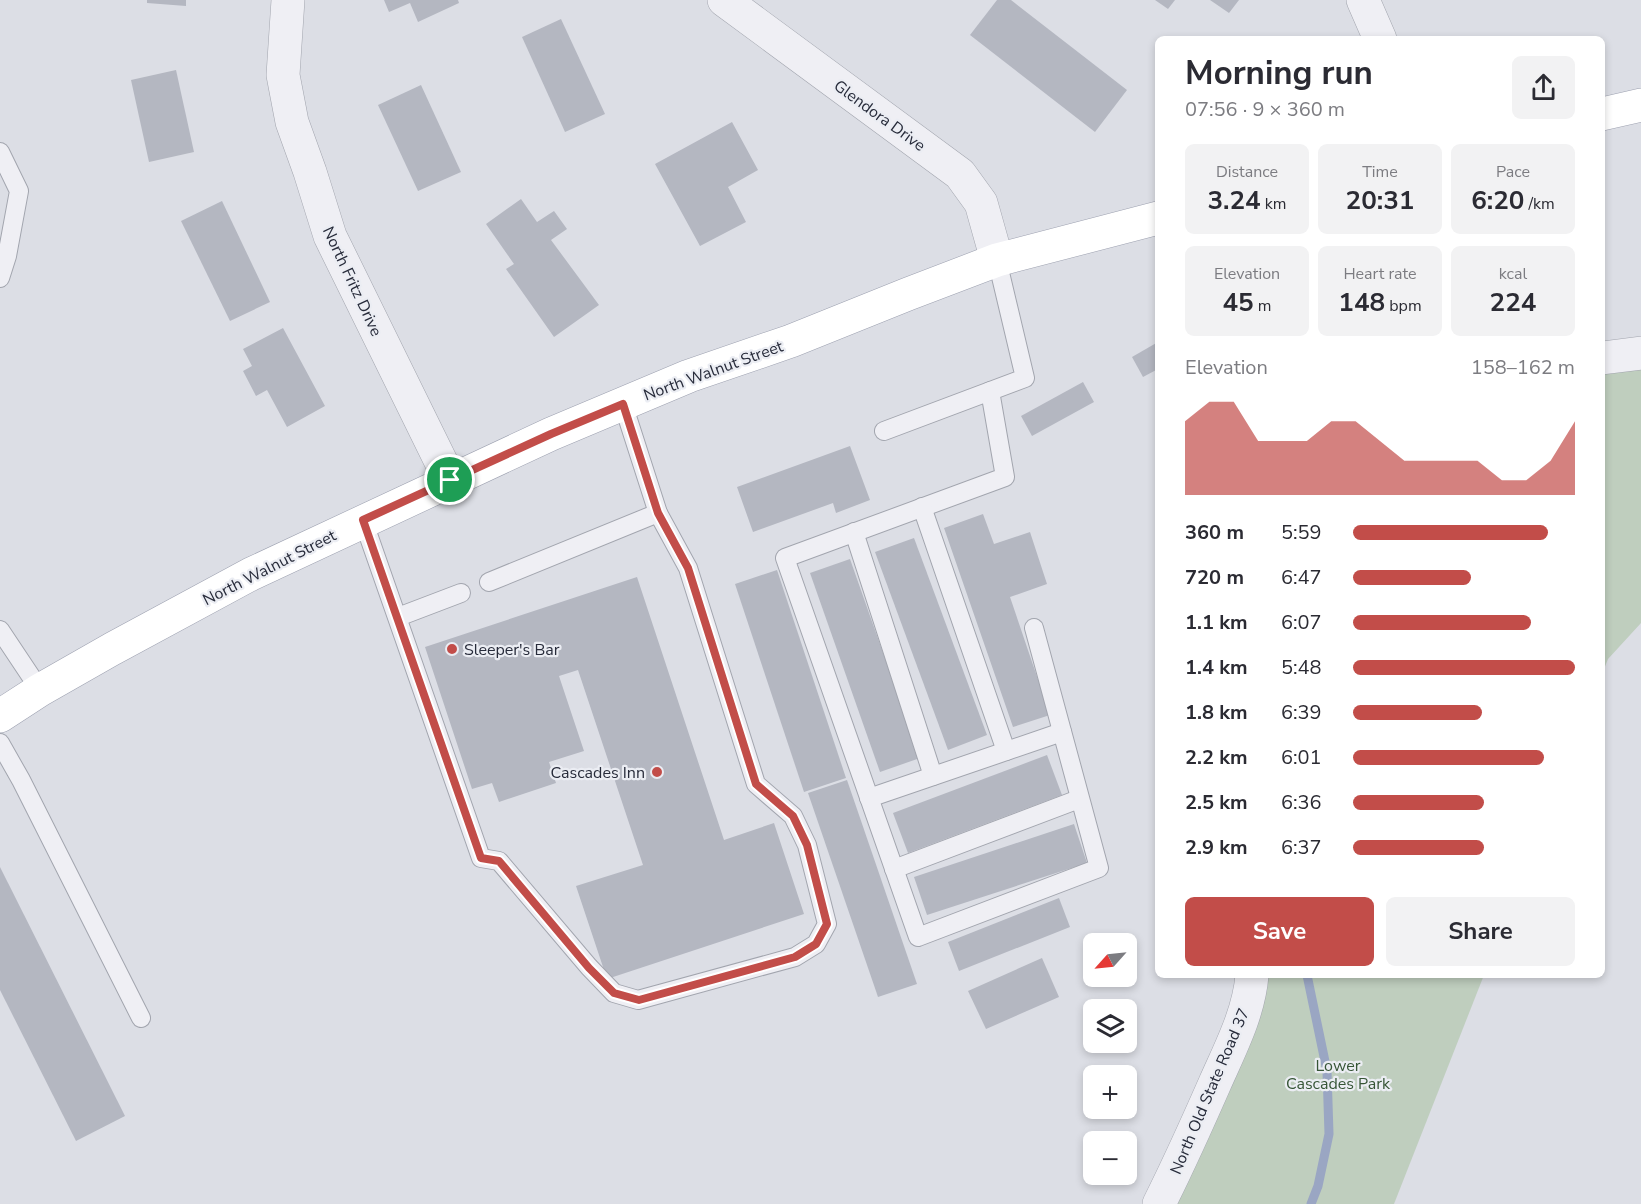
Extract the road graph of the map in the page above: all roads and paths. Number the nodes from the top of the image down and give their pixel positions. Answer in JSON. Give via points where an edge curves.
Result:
{"nodes":[{"id":1,"x":288,"y":0,"type":"edge"},
{"id":2,"x":724,"y":0,"type":"edge"},
{"id":3,"x":1363,"y":0,"type":"edge"},
{"id":4,"x":1379,"y":36,"type":"edge"},
{"id":5,"x":1641,"y":105,"type":"edge"},
{"id":6,"x":1605,"y":113,"type":"edge"},
{"id":7,"x":0,"y":152,"type":"edge"},
{"id":8,"x":1155,"y":219,"type":"edge"},
{"id":9,"x":997,"y":260,"type":"junction"},
{"id":10,"x":0,"y":278,"type":"edge"},
{"id":11,"x":1641,"y":352,"type":"edge"},
{"id":12,"x":1605,"y":358,"type":"edge"},
{"id":13,"x":990,"y":391,"type":"junction"},
{"id":14,"x":623,"y":404,"type":"junction"},
{"id":15,"x":884,"y":431,"type":"dead end"},
{"id":16,"x":450,"y":480,"type":"junction"},
{"id":17,"x":922,"y":507,"type":"junction"},
{"id":18,"x":658,"y":513,"type":"junction"},
{"id":19,"x":363,"y":520,"type":"junction"},
{"id":20,"x":854,"y":532,"type":"junction"},
{"id":21,"x":489,"y":582,"type":"dead end"},
{"id":22,"x":461,"y":593,"type":"dead end"},
{"id":23,"x":398,"y":617,"type":"junction"},
{"id":24,"x":1034,"y":628,"type":"dead end"},
{"id":25,"x":0,"y":630,"type":"edge"},
{"id":26,"x":40,"y":690,"type":"junction"},
{"id":27,"x":0,"y":716,"type":"edge"},
{"id":28,"x":1062,"y":732,"type":"junction"},
{"id":29,"x":0,"y":743,"type":"edge"},
{"id":30,"x":1006,"y":750,"type":"junction"},
{"id":31,"x":933,"y":776,"type":"junction"},
{"id":32,"x":868,"y":798,"type":"junction"},
{"id":33,"x":1079,"y":799,"type":"junction"},
{"id":34,"x":894,"y":869,"type":"junction"},
{"id":35,"x":1251,"y":978,"type":"edge"},
{"id":36,"x":141,"y":1018,"type":"dead end"},
{"id":37,"x":1159,"y":1204,"type":"edge"}],
"edges":[{"from":1,"to":16,"type":"street","name":"North Fritz Drive","via":[[283,75],[292,122],[330,236]]},
{"from":2,"to":9,"type":"street","name":"Glendora Drive","via":[[960,174],[981,203]]},
{"from":3,"to":4,"type":"street"},
{"from":5,"to":6,"type":"main road"},
{"from":7,"to":10,"type":"lane","via":[[19,191]]},
{"from":8,"to":9,"type":"main road","name":"North Walnut Street"},
{"from":9,"to":13,"type":"lane","via":[[1025,378]]},
{"from":9,"to":14,"type":"main road","name":"North Walnut Street"},
{"from":11,"to":12,"type":"street"},
{"from":13,"to":15,"type":"lane"},
{"from":13,"to":17,"type":"lane","via":[[1005,477]]},
{"from":14,"to":16,"type":"main road","name":"North Walnut Street"},
{"from":14,"to":18,"type":"lane"},
{"from":16,"to":19,"type":"main road","name":"North Walnut Street"},
{"from":17,"to":20,"type":"lane"},
{"from":17,"to":30,"type":"lane"},
{"from":18,"to":21,"type":"lane"},
{"from":18,"to":23,"type":"lane","via":[[688,568],[756,784],[793,816],[807,845],[827,924],[816,944],[795,957],[639,1000],[614,993],[499,861],[481,858]]},
{"from":19,"to":23,"type":"lane"},
{"from":19,"to":26,"type":"main road","name":"North Walnut Street","via":[[251,574]]},
{"from":20,"to":31,"type":"lane"},
{"from":20,"to":32,"type":"lane","via":[[785,558]]},
{"from":22,"to":23,"type":"lane"},
{"from":24,"to":28,"type":"lane"},
{"from":25,"to":26,"type":"lane"},
{"from":26,"to":27,"type":"main road","name":"North Walnut Street"},
{"from":28,"to":30,"type":"lane"},
{"from":28,"to":33,"type":"lane"},
{"from":29,"to":36,"type":"lane"},
{"from":30,"to":31,"type":"lane"},
{"from":31,"to":32,"type":"lane"},
{"from":32,"to":34,"type":"lane"},
{"from":33,"to":34,"type":"lane"},
{"from":33,"to":34,"type":"lane","via":[[1099,868],[918,937]]},
{"from":35,"to":37,"type":"street","name":"North Old State Road 37","via":[[1244,1014]]}]}
